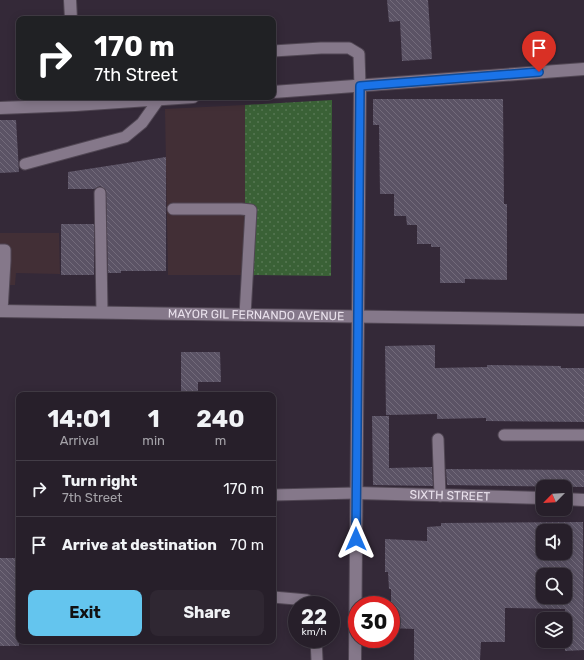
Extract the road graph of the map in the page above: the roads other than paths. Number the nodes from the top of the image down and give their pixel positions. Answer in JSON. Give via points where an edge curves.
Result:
{"nodes":[{"id":1,"x":71,"y":2,"type":"edge"},
{"id":2,"x":71,"y":16,"type":"edge"},
{"id":3,"x":276,"y":51,"type":"edge"},
{"id":4,"x":584,"y":69,"type":"edge"},
{"id":5,"x":360,"y":86,"type":"junction"},
{"id":6,"x":276,"y":92,"type":"edge"},
{"id":7,"x":117,"y":100,"type":"edge"},
{"id":8,"x":158,"y":100,"type":"edge"},
{"id":9,"x":75,"y":101,"type":"edge"},
{"id":10,"x":0,"y":108,"type":"edge"},
{"id":11,"x":25,"y":164,"type":"dead end"},
{"id":12,"x":100,"y":193,"type":"dead end"},
{"id":13,"x":173,"y":209,"type":"dead end"},
{"id":14,"x":0,"y":250,"type":"edge"},
{"id":15,"x":1,"y":311,"type":"edge"},
{"id":16,"x":102,"y":312,"type":"junction"},
{"id":17,"x":245,"y":315,"type":"junction"},
{"id":18,"x":358,"y":317,"type":"junction"},
{"id":19,"x":584,"y":320,"type":"edge"},
{"id":20,"x":584,"y":434,"type":"edge"},
{"id":21,"x":504,"y":435,"type":"dead end"},
{"id":22,"x":438,"y":439,"type":"dead end"},
{"id":23,"x":356,"y":493,"type":"junction"},
{"id":24,"x":276,"y":495,"type":"edge"},
{"id":25,"x":440,"y":496,"type":"junction"},
{"id":26,"x":536,"y":498,"type":"edge"},
{"id":27,"x":572,"y":499,"type":"edge"},
{"id":28,"x":584,"y":500,"type":"edge"},
{"id":29,"x":276,"y":597,"type":"edge"},
{"id":30,"x":288,"y":598,"type":"edge"},
{"id":31,"x":316,"y":648,"type":"edge"},
{"id":32,"x":317,"y":660,"type":"edge"},
{"id":33,"x":355,"y":660,"type":"edge"}],
"edges":[{"from":1,"to":2,"type":"street"},
{"from":3,"to":5,"type":"lane","via":[[349,48],[359,54]]},
{"from":4,"to":5,"type":"street"},
{"from":5,"to":6,"type":"street"},
{"from":5,"to":18,"type":"street"},
{"from":7,"to":9,"type":"street"},
{"from":8,"to":11,"type":"lane","via":[[142,124],[125,137]]},
{"from":9,"to":10,"type":"street"},
{"from":12,"to":16,"type":"lane"},
{"from":13,"to":17,"type":"lane","via":[[251,210]]},
{"from":14,"to":15,"type":"lane","via":[[4,250],[5,261]]},
{"from":15,"to":16,"type":"street","name":"MAYOR GIL FERNANDO AVENUE"},
{"from":16,"to":17,"type":"street","name":"MAYOR GIL FERNANDO AVENUE"},
{"from":17,"to":18,"type":"street","name":"MAYOR GIL FERNANDO AVENUE"},
{"from":18,"to":19,"type":"street","name":"MAYOR GIL FERNANDO AVENUE"},
{"from":18,"to":23,"type":"street"},
{"from":20,"to":21,"type":"lane"},
{"from":22,"to":25,"type":"lane"},
{"from":23,"to":24,"type":"lane"},
{"from":23,"to":25,"type":"street","name":"SIXTH STREET"},
{"from":23,"to":33,"type":"street"},
{"from":25,"to":26,"type":"street","name":"SIXTH STREET"},
{"from":27,"to":28,"type":"street"},
{"from":29,"to":30,"type":"lane"},
{"from":31,"to":32,"type":"lane"}]}
